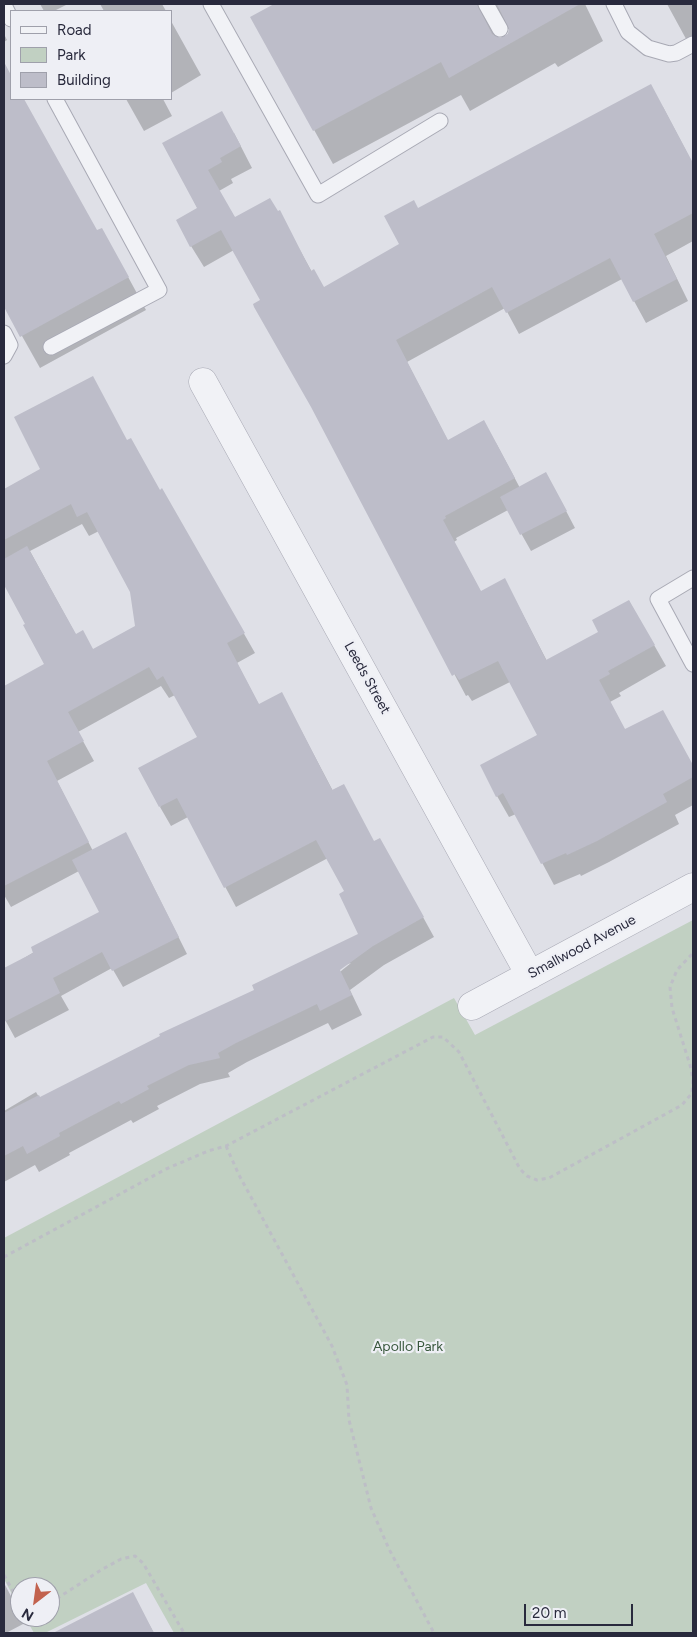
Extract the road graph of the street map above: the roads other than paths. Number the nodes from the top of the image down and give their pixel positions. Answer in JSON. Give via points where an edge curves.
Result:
{"nodes":[{"id":1,"x":211,"y":4,"type":"edge"},
{"id":2,"x":486,"y":4,"type":"edge"},
{"id":3,"x":614,"y":4,"type":"edge"},
{"id":4,"x":4,"y":5,"type":"edge"},
{"id":5,"x":10,"y":17,"type":"edge"},
{"id":6,"x":500,"y":29,"type":"dead end"},
{"id":7,"x":693,"y":44,"type":"edge"},
{"id":8,"x":56,"y":100,"type":"edge"},
{"id":9,"x":440,"y":121,"type":"dead end"},
{"id":10,"x":4,"y":333,"type":"edge"},
{"id":11,"x":51,"y":346,"type":"dead end"},
{"id":12,"x":4,"y":356,"type":"edge"},
{"id":13,"x":203,"y":382,"type":"dead end"},
{"id":14,"x":693,"y":578,"type":"edge"},
{"id":15,"x":693,"y":664,"type":"edge"},
{"id":16,"x":693,"y":887,"type":"edge"},
{"id":17,"x":530,"y":975,"type":"junction"},
{"id":18,"x":472,"y":1006,"type":"dead end"}],
"edges":[{"from":1,"to":9,"type":"lane","via":[[318,196]]},
{"from":2,"to":6,"type":"lane"},
{"from":3,"to":7,"type":"lane","via":[[628,32],[648,48],[676,54]]},
{"from":4,"to":5,"type":"lane"},
{"from":8,"to":11,"type":"lane","via":[[160,290]]},
{"from":10,"to":12,"type":"lane","via":[[10,345]]},
{"from":13,"to":17,"type":"street","name":"Leeds Street"},
{"from":14,"to":15,"type":"lane","via":[[658,599]]},
{"from":16,"to":17,"type":"street","name":"Smallwood Avenue"},
{"from":17,"to":18,"type":"street","name":"Smallwood Avenue"}]}
